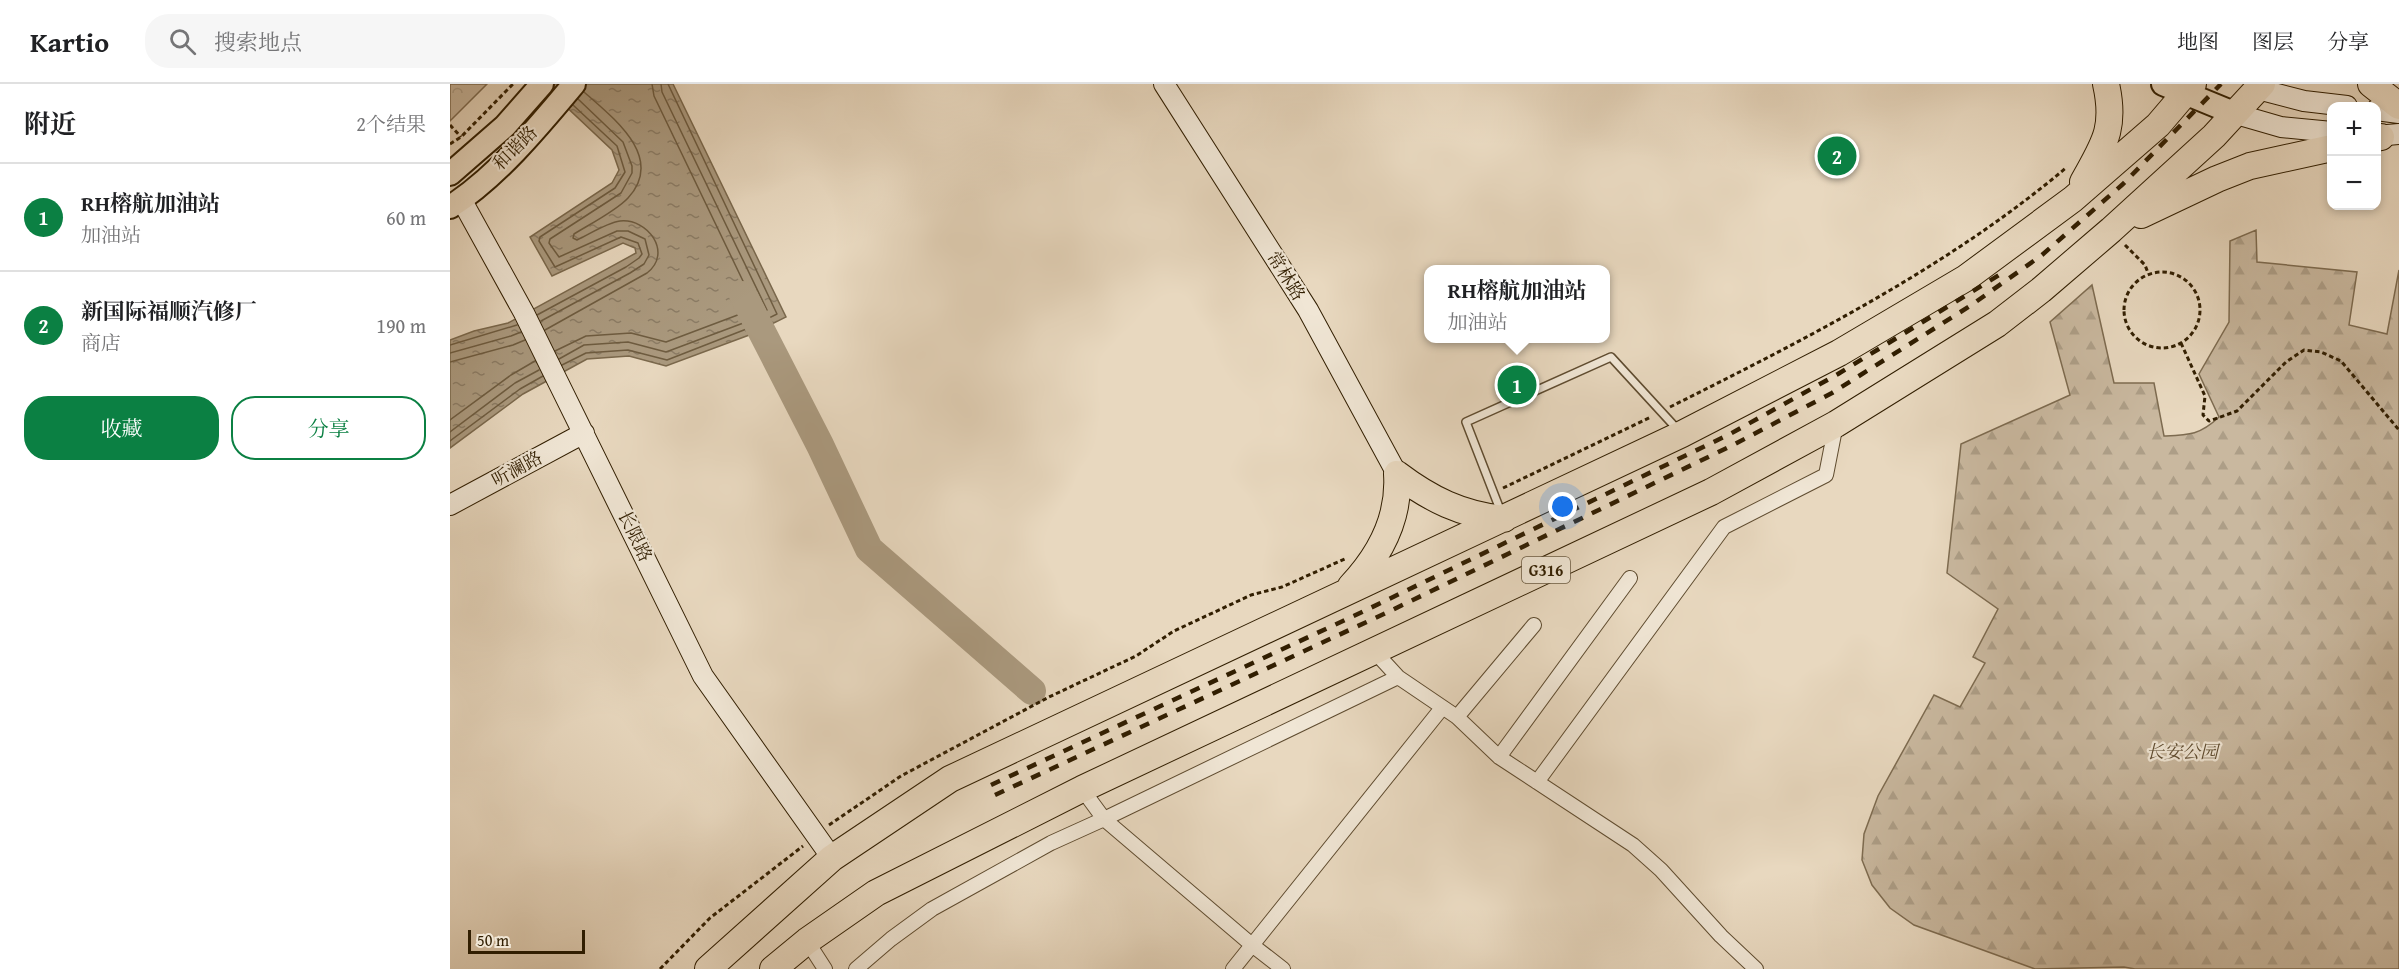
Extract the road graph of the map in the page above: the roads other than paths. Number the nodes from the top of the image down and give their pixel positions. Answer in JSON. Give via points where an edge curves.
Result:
{"nodes":[{"id":1,"x":574,"y":84,"type":"edge"},
{"id":2,"x":1164,"y":84,"type":"edge"},
{"id":3,"x":2106,"y":84,"type":"edge"},
{"id":4,"x":2371,"y":84,"type":"edge"},
{"id":5,"x":2255,"y":86,"type":"edge"},
{"id":6,"x":2180,"y":87,"type":"edge"},
{"id":7,"x":528,"y":89,"type":"edge"},
{"id":8,"x":2327,"y":104,"type":"edge"},
{"id":9,"x":2399,"y":106,"type":"edge"},
{"id":10,"x":2381,"y":111,"type":"edge"},
{"id":11,"x":2399,"y":113,"type":"edge"},
{"id":12,"x":2236,"y":114,"type":"junction"},
{"id":13,"x":2327,"y":132,"type":"edge"},
{"id":14,"x":2327,"y":149,"type":"edge"},
{"id":15,"x":450,"y":174,"type":"edge"},
{"id":16,"x":2073,"y":200,"type":"junction"},
{"id":17,"x":456,"y":203,"type":"edge"},
{"id":18,"x":2111,"y":230,"type":"junction"},
{"id":19,"x":1836,"y":424,"type":"junction"},
{"id":20,"x":584,"y":433,"type":"junction"},
{"id":21,"x":1682,"y":434,"type":"junction"},
{"id":22,"x":1397,"y":474,"type":"junction"},
{"id":23,"x":450,"y":505,"type":"edge"},
{"id":24,"x":1504,"y":519,"type":"junction"},
{"id":25,"x":1630,"y":578,"type":"dead end"},
{"id":26,"x":1344,"y":593,"type":"junction"},
{"id":27,"x":1534,"y":625,"type":"dead end"},
{"id":28,"x":1375,"y":652,"type":"junction"},
{"id":29,"x":1398,"y":677,"type":"junction"},
{"id":30,"x":1442,"y":708,"type":"junction"},
{"id":31,"x":1457,"y":717,"type":"junction"},
{"id":32,"x":1499,"y":757,"type":"junction"},
{"id":33,"x":1537,"y":782,"type":"junction"},
{"id":34,"x":1082,"y":789,"type":"junction"},
{"id":35,"x":1104,"y":819,"type":"junction"},
{"id":36,"x":832,"y":858,"type":"junction"},
{"id":37,"x":807,"y":941,"type":"junction"},
{"id":38,"x":1252,"y":945,"type":"junction"},
{"id":39,"x":1739,"y":953,"type":"junction"},
{"id":40,"x":708,"y":969,"type":"edge"},
{"id":41,"x":773,"y":969,"type":"edge"},
{"id":42,"x":825,"y":969,"type":"edge"},
{"id":43,"x":856,"y":969,"type":"edge"},
{"id":44,"x":1233,"y":969,"type":"edge"},
{"id":45,"x":1283,"y":969,"type":"edge"},
{"id":46,"x":1739,"y":969,"type":"edge"},
{"id":47,"x":1756,"y":969,"type":"edge"}],
"edges":[{"from":1,"to":17,"type":"main road","name":"和谐路","via":[[504,161]]},
{"from":2,"to":22,"type":"street","name":"常林路","via":[[1308,310]]},
{"from":3,"to":16,"type":"highway","via":[[2111,108],[2109,129]]},
{"from":4,"to":9,"type":"highway"},
{"from":5,"to":8,"type":"street"},
{"from":5,"to":12,"type":"highway","number":"G316"},
{"from":6,"to":12,"type":"main road"},
{"from":6,"to":16,"type":"highway","via":[[2158,125]]},
{"from":7,"to":15,"type":"main road","name":"和谐路","via":[[505,126]]},
{"from":10,"to":11,"type":"street"},
{"from":12,"to":13,"type":"street","via":[[2281,127]]},
{"from":12,"to":18,"type":"highway","number":"G316"},
{"from":14,"to":18,"type":"highway","via":[[2250,166]]},
{"from":16,"to":21,"type":"highway","via":[[1966,278],[1839,353]]},
{"from":17,"to":20,"type":"street","name":"长限路","via":[[524,313]]},
{"from":18,"to":19,"type":"highway","number":"G316","via":[[1997,324]]},
{"from":19,"to":28,"type":"highway","number":"G316","via":[[1711,492]]},
{"from":19,"to":33,"type":"street","via":[[1826,474],[1724,527]]},
{"from":20,"to":23,"type":"street","name":"听澜路"},
{"from":20,"to":36,"type":"street","name":"长限路","via":[[703,676]]},
{"from":21,"to":24,"type":"highway"},
{"from":21,"to":24,"type":"lane","via":[[1611,357],[1466,423]]},
{"from":22,"to":24,"type":"highway","via":[[1441,503],[1480,517]]},
{"from":22,"to":26,"type":"highway","via":[[1398,490],[1387,536],[1378,554]]},
{"from":24,"to":26,"type":"highway"},
{"from":25,"to":32,"type":"street"},
{"from":26,"to":36,"type":"highway","via":[[950,779]]},
{"from":27,"to":31,"type":"street"},
{"from":28,"to":29,"type":"street"},
{"from":28,"to":34,"type":"highway","number":"G316"},
{"from":29,"to":30,"type":"street"},
{"from":29,"to":35,"type":"street"},
{"from":30,"to":31,"type":"street"},
{"from":30,"to":38,"type":"street"},
{"from":31,"to":32,"type":"street"},
{"from":32,"to":33,"type":"street"},
{"from":33,"to":39,"type":"street","via":[[1633,845]]},
{"from":34,"to":35,"type":"street"},
{"from":34,"to":37,"type":"highway","number":"G316","via":[[876,893]]},
{"from":35,"to":38,"type":"street"},
{"from":35,"to":43,"type":"street","via":[[1051,843],[932,909]]},
{"from":36,"to":40,"type":"highway"},
{"from":37,"to":41,"type":"highway","number":"G316"},
{"from":37,"to":42,"type":"street"},
{"from":38,"to":44,"type":"street"},
{"from":38,"to":45,"type":"street"},
{"from":39,"to":46,"type":"street"},
{"from":39,"to":47,"type":"street"}]}
